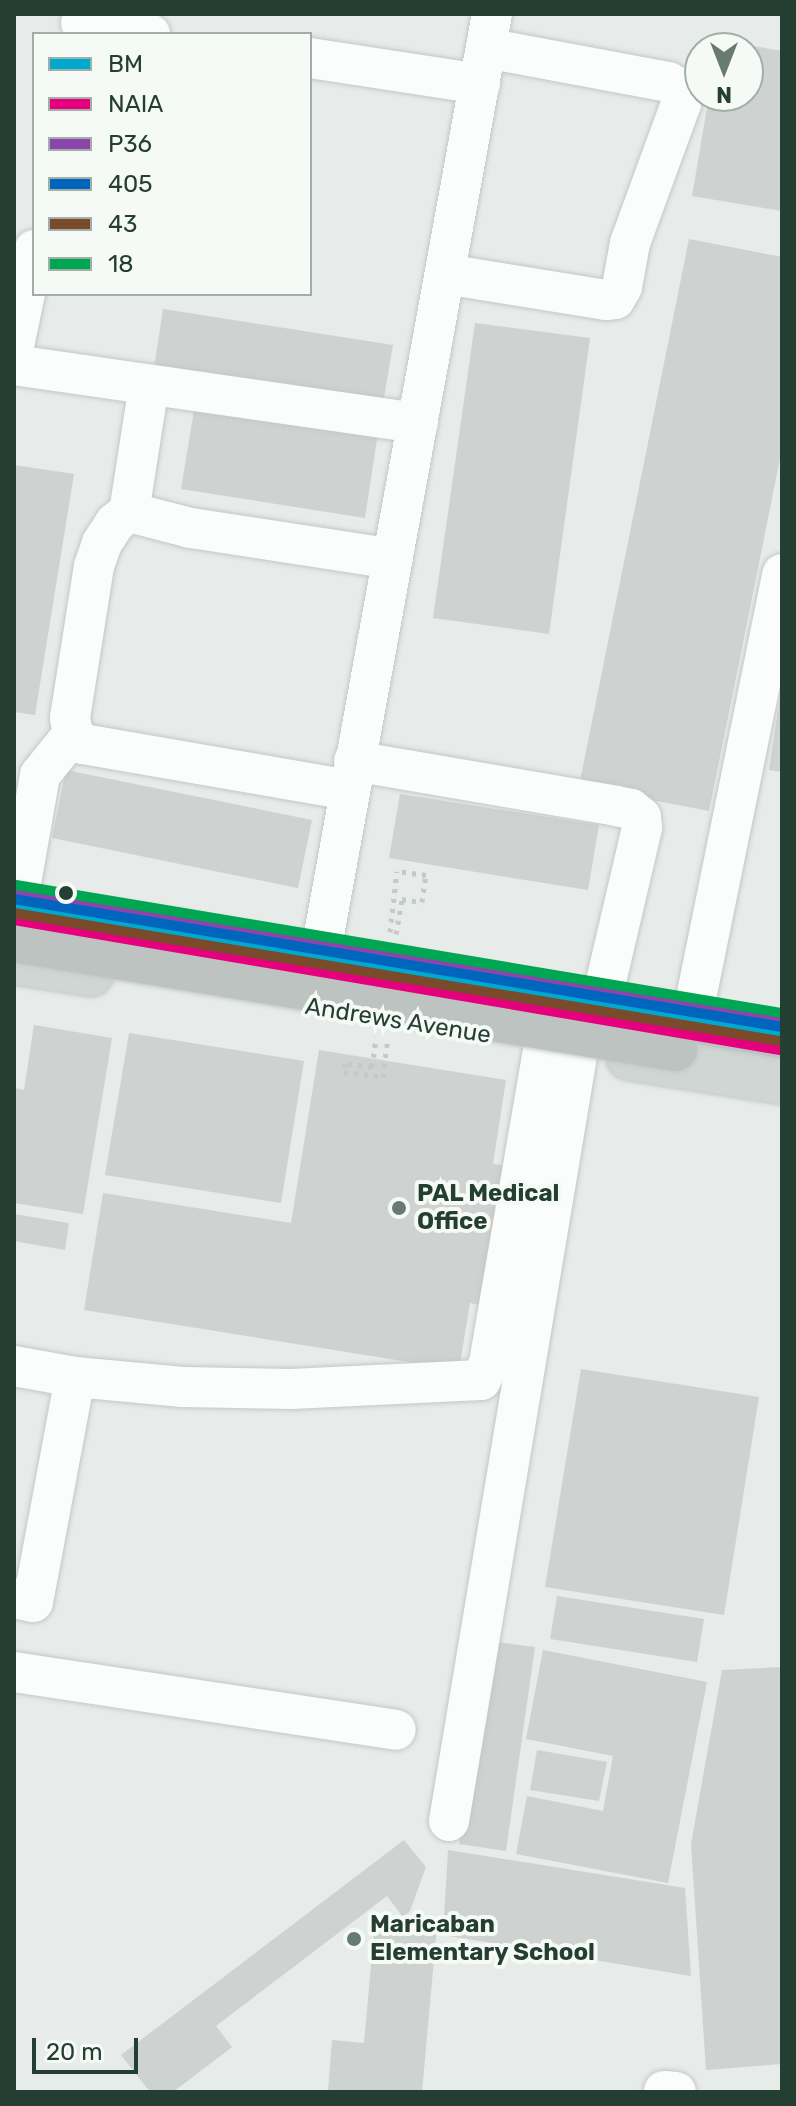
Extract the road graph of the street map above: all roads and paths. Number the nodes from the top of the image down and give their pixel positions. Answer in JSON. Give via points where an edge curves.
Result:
{"nodes":[{"id":1,"x":81,"y":24,"type":"edge"},
{"id":2,"x":136,"y":32,"type":"edge"},
{"id":3,"x":486,"y":49,"type":"edge"},
{"id":4,"x":312,"y":58,"type":"edge"},
{"id":5,"x":32,"y":260,"type":"edge"},
{"id":6,"x":445,"y":274,"type":"junction"},
{"id":7,"x":14,"y":346,"type":"edge"},
{"id":8,"x":14,"y":365,"type":"edge"},
{"id":9,"x":149,"y":385,"type":"junction"},
{"id":10,"x":418,"y":423,"type":"junction"},
{"id":11,"x":129,"y":512,"type":"junction"},
{"id":12,"x":393,"y":559,"type":"junction"},
{"id":13,"x":782,"y":574,"type":"edge"},
{"id":14,"x":73,"y":734,"type":"junction"},
{"id":15,"x":352,"y":776,"type":"junction"},
{"id":16,"x":397,"y":871,"type":"dead end"},
{"id":17,"x":402,"y":899,"type":"dead end"},
{"id":18,"x":15,"y":911,"type":"edge"},
{"id":19,"x":321,"y":951,"type":"junction"},
{"id":20,"x":14,"y":962,"type":"edge"},
{"id":21,"x":602,"y":998,"type":"junction"},
{"id":22,"x":693,"y":1013,"type":"junction"},
{"id":23,"x":391,"y":1019,"type":"junction"},
{"id":24,"x":782,"y":1027,"type":"edge"},
{"id":25,"x":782,"y":1036,"type":"edge"},
{"id":26,"x":561,"y":1047,"type":"junction"},
{"id":27,"x":782,"y":1066,"type":"edge"},
{"id":28,"x":372,"y":1067,"type":"dead end"},
{"id":29,"x":782,"y":1082,"type":"edge"},
{"id":30,"x":14,"y":1366,"type":"edge"},
{"id":31,"x":75,"y":1377,"type":"junction"},
{"id":32,"x":14,"y":1598,"type":"edge"},
{"id":33,"x":14,"y":1672,"type":"edge"},
{"id":34,"x":396,"y":1730,"type":"dead end"},
{"id":35,"x":449,"y":1821,"type":"dead end"}],
"edges":[{"from":1,"to":2,"type":"lane"},
{"from":3,"to":4,"type":"lane"},
{"from":3,"to":6,"type":"lane"},
{"from":3,"to":6,"type":"lane","via":[[668,82],[682,90],[681,104],[615,299]]},
{"from":5,"to":7,"type":"lane"},
{"from":6,"to":10,"type":"lane"},
{"from":8,"to":9,"type":"lane"},
{"from":9,"to":10,"type":"lane"},
{"from":9,"to":11,"type":"lane"},
{"from":10,"to":12,"type":"lane"},
{"from":11,"to":12,"type":"lane","via":[[191,528]]},
{"from":11,"to":14,"type":"lane","via":[[102,543],[94,566],[70,718]]},
{"from":12,"to":15,"type":"lane"},
{"from":13,"to":22,"type":"lane"},
{"from":14,"to":15,"type":"lane","via":[[83,744]]},
{"from":14,"to":18,"type":"lane","via":[[40,775]]},
{"from":15,"to":19,"type":"lane"},
{"from":15,"to":21,"type":"lane","via":[[616,806],[641,817]]},
{"from":16,"to":17,"type":"path","via":[[426,875],[422,902]]},
{"from":18,"to":19,"type":"main road"},
{"from":18,"to":25,"type":"highway","bridge":true},
{"from":18,"to":27,"type":"highway","bridge":true},
{"from":19,"to":21,"type":"main road"},
{"from":20,"to":23,"type":"main road","name":"Andrews Avenue"},
{"from":21,"to":22,"type":"main road"},
{"from":22,"to":24,"type":"main road"},
{"from":23,"to":26,"type":"main road","name":"Andrews Avenue"},
{"from":23,"to":28,"type":"path","via":[[383,1077],[344,1072],[345,1063]]},
{"from":26,"to":29,"type":"main road","name":"Andrews Avenue"},
{"from":26,"to":31,"type":"lane","via":[[481,1380],[291,1389]]},
{"from":26,"to":35,"type":"lane"},
{"from":30,"to":31,"type":"lane"},
{"from":31,"to":32,"type":"lane","via":[[33,1602]]},
{"from":33,"to":34,"type":"lane"}]}
